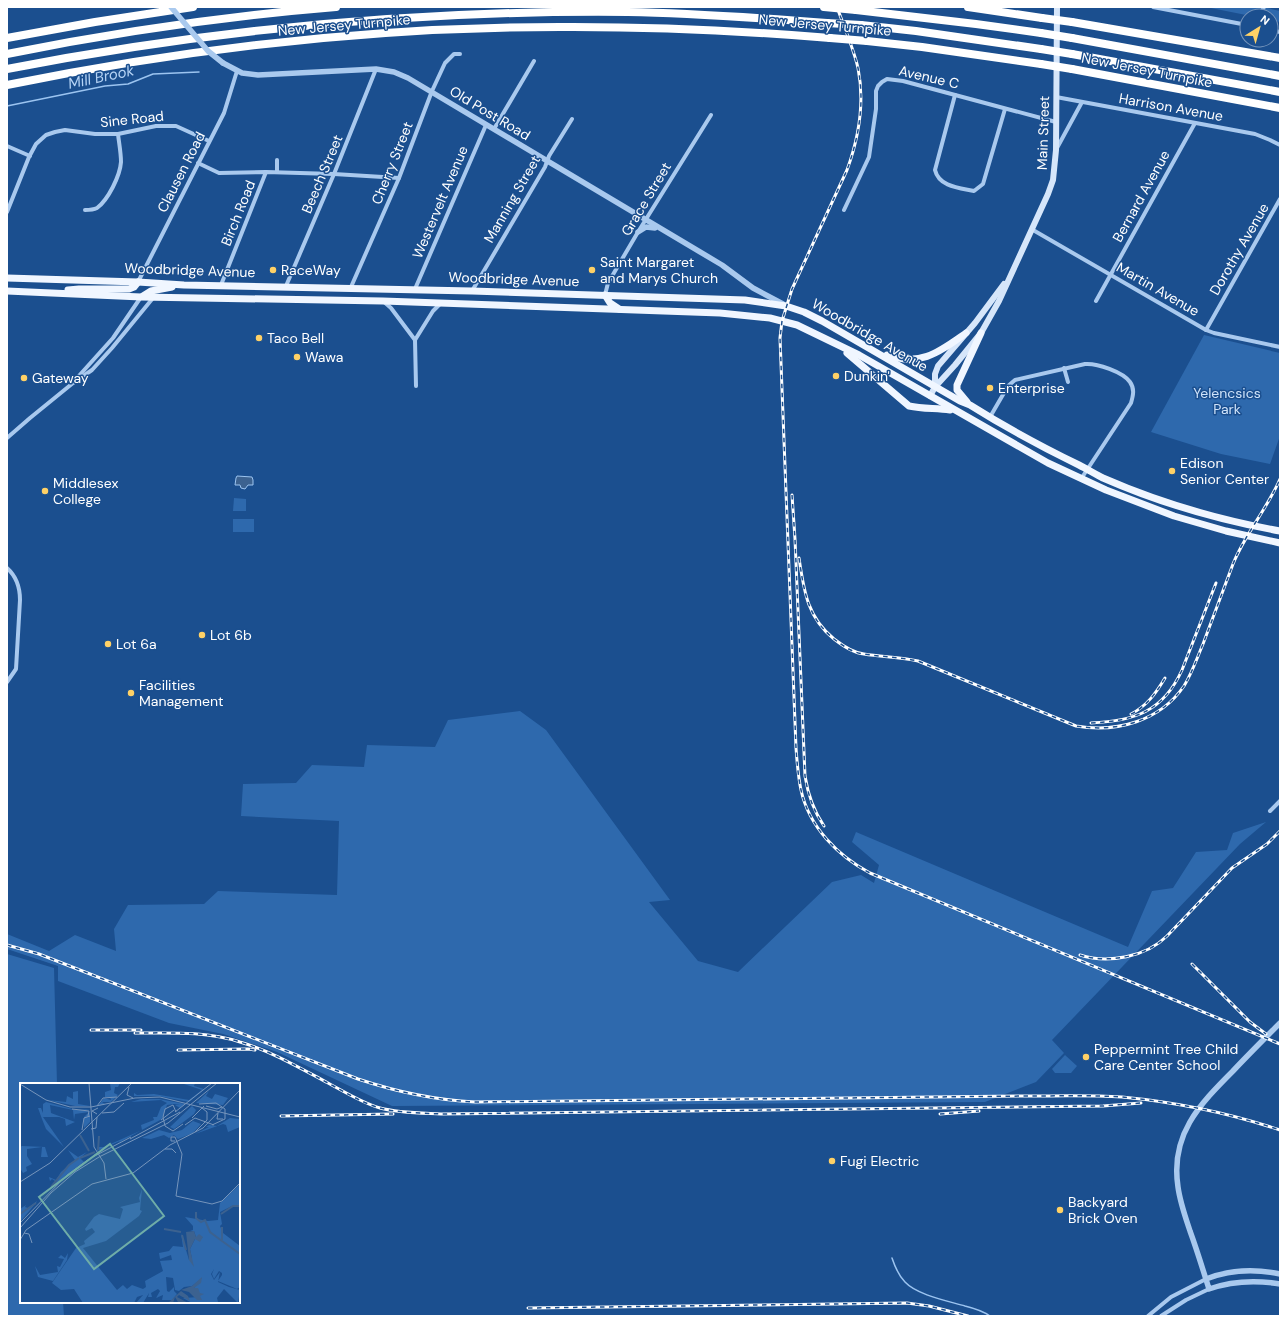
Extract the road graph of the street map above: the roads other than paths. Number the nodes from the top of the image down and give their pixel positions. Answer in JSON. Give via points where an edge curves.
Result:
{"nodes":[{"id":1,"x":170,"y":7,"type":"edge"},
{"id":2,"x":194,"y":7,"type":"edge"},
{"id":3,"x":336,"y":7,"type":"edge"},
{"id":4,"x":824,"y":7,"type":"edge"},
{"id":5,"x":968,"y":7,"type":"edge"},
{"id":6,"x":1057,"y":7,"type":"edge"},
{"id":7,"x":1153,"y":7,"type":"edge"},
{"id":8,"x":1239,"y":23,"type":"edge"},
{"id":9,"x":7,"y":38,"type":"edge"},
{"id":10,"x":7,"y":54,"type":"edge"},
{"id":11,"x":460,"y":54,"type":"dead end"},
{"id":12,"x":1280,"y":58,"type":"edge"},
{"id":13,"x":534,"y":61,"type":"dead end"},
{"id":14,"x":7,"y":69,"type":"edge"},
{"id":15,"x":376,"y":69,"type":"junction"},
{"id":16,"x":237,"y":71,"type":"junction"},
{"id":17,"x":1280,"y":76,"type":"edge"},
{"id":18,"x":7,"y":85,"type":"edge"},
{"id":19,"x":432,"y":92,"type":"junction"},
{"id":20,"x":1280,"y":92,"type":"edge"},
{"id":21,"x":955,"y":95,"type":"junction"},
{"id":22,"x":1056,"y":98,"type":"junction"},
{"id":23,"x":1082,"y":102,"type":"junction"},
{"id":24,"x":1280,"y":108,"type":"edge"},
{"id":25,"x":1005,"y":109,"type":"junction"},
{"id":26,"x":711,"y":116,"type":"dead end"},
{"id":27,"x":572,"y":119,"type":"dead end"},
{"id":28,"x":1056,"y":122,"type":"junction"},
{"id":29,"x":1195,"y":123,"type":"junction"},
{"id":30,"x":486,"y":125,"type":"junction"},
{"id":31,"x":494,"y":129,"type":"junction"},
{"id":32,"x":118,"y":134,"type":"junction"},
{"id":33,"x":209,"y":142,"type":"junction"},
{"id":34,"x":7,"y":146,"type":"edge"},
{"id":35,"x":1280,"y":146,"type":"edge"},
{"id":36,"x":1056,"y":150,"type":"junction"},
{"id":37,"x":30,"y":156,"type":"junction"},
{"id":38,"x":277,"y":160,"type":"dead end"},
{"id":39,"x":547,"y":162,"type":"junction"},
{"id":40,"x":198,"y":163,"type":"junction"},
{"id":41,"x":266,"y":172,"type":"junction"},
{"id":42,"x":277,"y":172,"type":"junction"},
{"id":43,"x":334,"y":174,"type":"junction"},
{"id":44,"x":399,"y":178,"type":"junction"},
{"id":45,"x":1280,"y":199,"type":"edge"},
{"id":46,"x":85,"y":210,"type":"dead end"},
{"id":47,"x":844,"y":210,"type":"dead end"},
{"id":48,"x":7,"y":212,"type":"edge"},
{"id":49,"x":646,"y":220,"type":"junction"},
{"id":50,"x":662,"y":230,"type":"junction"},
{"id":51,"x":1032,"y":230,"type":"junction"},
{"id":52,"x":638,"y":232,"type":"junction"},
{"id":53,"x":1011,"y":274,"type":"junction"},
{"id":54,"x":1110,"y":274,"type":"junction"},
{"id":55,"x":7,"y":278,"type":"edge"},
{"id":56,"x":138,"y":282,"type":"junction"},
{"id":57,"x":184,"y":285,"type":"junction"},
{"id":58,"x":221,"y":285,"type":"junction"},
{"id":59,"x":286,"y":286,"type":"junction"},
{"id":60,"x":351,"y":287,"type":"junction"},
{"id":61,"x":414,"y":289,"type":"junction"},
{"id":62,"x":7,"y":291,"type":"edge"},
{"id":63,"x":472,"y":291,"type":"junction"},
{"id":64,"x":50,"y":292,"type":"junction"},
{"id":65,"x":605,"y":295,"type":"junction"},
{"id":66,"x":142,"y":297,"type":"junction"},
{"id":67,"x":155,"y":297,"type":"junction"},
{"id":68,"x":383,"y":301,"type":"junction"},
{"id":69,"x":1096,"y":302,"type":"dead end"},
{"id":70,"x":441,"y":303,"type":"junction"},
{"id":71,"x":786,"y":306,"type":"junction"},
{"id":72,"x":619,"y":309,"type":"junction"},
{"id":73,"x":1206,"y":330,"type":"junction"},
{"id":74,"x":966,"y":333,"type":"junction"},
{"id":75,"x":981,"y":333,"type":"junction"},
{"id":76,"x":415,"y":340,"type":"junction"},
{"id":77,"x":835,"y":343,"type":"junction"},
{"id":78,"x":1280,"y":347,"type":"edge"},
{"id":79,"x":879,"y":353,"type":"junction"},
{"id":80,"x":1064,"y":368,"type":"junction"},
{"id":81,"x":1068,"y":382,"type":"dead end"},
{"id":82,"x":73,"y":383,"type":"junction"},
{"id":83,"x":416,"y":386,"type":"dead end"},
{"id":84,"x":935,"y":387,"type":"junction"},
{"id":85,"x":930,"y":396,"type":"junction"},
{"id":86,"x":970,"y":405,"type":"junction"},
{"id":87,"x":918,"y":408,"type":"junction"},
{"id":88,"x":958,"y":412,"type":"junction"},
{"id":89,"x":990,"y":416,"type":"junction"},
{"id":90,"x":7,"y":438,"type":"edge"},
{"id":91,"x":1086,"y":469,"type":"junction"},
{"id":92,"x":1081,"y":478,"type":"junction"},
{"id":93,"x":1280,"y":531,"type":"edge"},
{"id":94,"x":1280,"y":543,"type":"edge"},
{"id":95,"x":7,"y":568,"type":"edge"},
{"id":96,"x":7,"y":682,"type":"edge"},
{"id":97,"x":1280,"y":801,"type":"edge"},
{"id":98,"x":1270,"y":811,"type":"dead end"},
{"id":99,"x":1280,"y":1023,"type":"edge"},
{"id":100,"x":1280,"y":1274,"type":"edge"},
{"id":101,"x":1206,"y":1279,"type":"junction"},
{"id":102,"x":1280,"y":1284,"type":"edge"},
{"id":103,"x":1209,"y":1289,"type":"junction"},
{"id":104,"x":1148,"y":1316,"type":"edge"},
{"id":105,"x":1161,"y":1316,"type":"edge"}],
"edges":[{"from":1,"to":16,"type":"street","name":"Old Post Road","bridge":true,"via":[[208,51]]},
{"from":2,"to":9,"type":"highway"},
{"from":3,"to":10,"type":"highway","name":"New Jersey Turnpike","via":[[156,28]]},
{"from":4,"to":17,"type":"highway","name":"New Jersey Turnpike","bridge":true,"via":[[1041,33]]},
{"from":5,"to":12,"type":"highway","bridge":true},
{"from":6,"to":22,"type":"main road","name":"Main Street"},
{"from":7,"to":8,"type":"street"},
{"from":11,"to":19,"type":"street","name":"Cherry Street","via":[[454,54],[449,58]]},
{"from":13,"to":31,"type":"street"},
{"from":14,"to":20,"type":"highway","name":"New Jersey Turnpike","bridge":true,"via":[[214,35],[335,22],[452,15],[630,12],[827,22],[916,31],[1072,54]]},
{"from":15,"to":16,"type":"street","name":"Old Post Road","via":[[258,75]]},
{"from":15,"to":19,"type":"street","name":"Old Post Road","via":[[394,72]]},
{"from":15,"to":43,"type":"street","name":"Beech Street"},
{"from":16,"to":33,"type":"street","name":"Clausen Road","via":[[224,113]]},
{"from":18,"to":24,"type":"highway","name":"New Jersey Turnpike","bridge":true,"via":[[102,67],[216,50],[390,33],[571,27],[692,29],[867,41],[936,49],[1041,64]]},
{"from":19,"to":30,"type":"street","name":"Old Post Road"},
{"from":19,"to":44,"type":"street","name":"Cherry Street"},
{"from":21,"to":25,"type":"street","name":"Avenue C"},
{"from":21,"to":25,"type":"street","via":[[935,170],[940,181],[946,184],[974,191],[983,184]]},
{"from":21,"to":47,"type":"street","name":"Avenue C","via":[[899,80],[887,80],[878,86],[869,157]]},
{"from":22,"to":23,"type":"street","name":"Harrison Avenue"},
{"from":22,"to":28,"type":"main road","name":"Main Street"},
{"from":23,"to":29,"type":"street","name":"Harrison Avenue"},
{"from":23,"to":36,"type":"street"},
{"from":25,"to":28,"type":"street","name":"Avenue C"},
{"from":26,"to":49,"type":"street","name":"Grace Street"},
{"from":27,"to":39,"type":"street","name":"Manning Street"},
{"from":28,"to":36,"type":"main road","name":"Main Street"},
{"from":29,"to":35,"type":"street","name":"Harrison Avenue","via":[[1255,134]]},
{"from":29,"to":54,"type":"street","name":"Bernard Avenue"},
{"from":30,"to":31,"type":"street","name":"Old Post Road"},
{"from":30,"to":61,"type":"street","name":"Westervelt Avenue"},
{"from":31,"to":39,"type":"street","name":"Old Post Road"},
{"from":32,"to":33,"type":"street","name":"Sine Road","via":[[156,126],[176,126]]},
{"from":32,"to":37,"type":"street","name":"Sine Road","via":[[65,130],[55,132],[46,135],[36,144]]},
{"from":32,"to":46,"type":"street","via":[[121,162],[117,178],[104,201],[97,208]]},
{"from":33,"to":40,"type":"street","name":"Clausen Road"},
{"from":34,"to":37,"type":"street"},
{"from":36,"to":51,"type":"main road","name":"Main Street","via":[[1050,187]]},
{"from":37,"to":48,"type":"street","name":"Sine Road"},
{"from":38,"to":42,"type":"street"},
{"from":39,"to":49,"type":"street","name":"Old Post Road"},
{"from":39,"to":63,"type":"street","name":"Manning Street"},
{"from":40,"to":41,"type":"street","via":[[219,173]]},
{"from":40,"to":56,"type":"street","name":"Clausen Road"},
{"from":41,"to":42,"type":"street"},
{"from":41,"to":58,"type":"street","name":"Birch Road"},
{"from":42,"to":43,"type":"street"},
{"from":43,"to":44,"type":"street"},
{"from":43,"to":59,"type":"street","name":"Beech Street"},
{"from":44,"to":60,"type":"street","name":"Cherry Street"},
{"from":45,"to":73,"type":"street","name":"Dorothy Avenue"},
{"from":49,"to":50,"type":"street","name":"Old Post Road"},
{"from":49,"to":52,"type":"street","name":"Grace Street"},
{"from":50,"to":52,"type":"street","via":[[650,227]]},
{"from":50,"to":71,"type":"street","name":"Old Post Road"},
{"from":51,"to":53,"type":"main road","name":"Main Street"},
{"from":51,"to":54,"type":"street","name":"Martin Avenue"},
{"from":52,"to":65,"type":"street","name":"Grace Street","via":[[608,283]]},
{"from":53,"to":74,"type":"main road","name":"Main Street"},
{"from":53,"to":75,"type":"main road","name":"Main Street"},
{"from":54,"to":69,"type":"street","name":"Bernard Avenue"},
{"from":54,"to":73,"type":"street","name":"Martin Avenue"},
{"from":55,"to":56,"type":"main road","name":"Woodbridge Avenue"},
{"from":56,"to":57,"type":"main road","name":"Woodbridge Avenue"},
{"from":56,"to":64,"type":"main road","via":[[129,289]]},
{"from":57,"to":58,"type":"main road","name":"Woodbridge Avenue"},
{"from":57,"to":66,"type":"main road","via":[[151,291]]},
{"from":58,"to":59,"type":"main road","name":"Woodbridge Avenue"},
{"from":59,"to":60,"type":"main road","name":"Woodbridge Avenue"},
{"from":60,"to":61,"type":"main road","name":"Woodbridge Avenue"},
{"from":61,"to":63,"type":"main road","name":"Woodbridge Avenue"},
{"from":62,"to":64,"type":"main road","name":"Woodbridge Avenue"},
{"from":63,"to":65,"type":"main road","name":"Woodbridge Avenue"},
{"from":64,"to":66,"type":"main road","name":"Woodbridge Avenue"},
{"from":65,"to":71,"type":"main road","name":"Woodbridge Avenue","via":[[745,300]]},
{"from":65,"to":72,"type":"main road","via":[[610,303]]},
{"from":66,"to":67,"type":"main road","name":"Woodbridge Avenue"},
{"from":66,"to":82,"type":"street","via":[[113,338]]},
{"from":67,"to":68,"type":"main road","name":"Woodbridge Avenue"},
{"from":67,"to":82,"type":"street","via":[[92,370]]},
{"from":68,"to":70,"type":"main road","name":"Woodbridge Avenue"},
{"from":68,"to":76,"type":"street"},
{"from":70,"to":72,"type":"main road","name":"Woodbridge Avenue"},
{"from":70,"to":76,"type":"street"},
{"from":71,"to":79,"type":"main road","name":"Woodbridge Avenue","via":[[813,316]]},
{"from":72,"to":77,"type":"main road","name":"Woodbridge Avenue","via":[[720,313],[770,318],[797,325]]},
{"from":73,"to":78,"type":"street","name":"Martin Avenue","via":[[1214,334]]},
{"from":74,"to":79,"type":"main road","via":[[943,350],[923,359],[904,360]]},
{"from":74,"to":84,"type":"main road","name":"Main Street","via":[[938,366]]},
{"from":75,"to":84,"type":"main road","name":"Main Street"},
{"from":75,"to":86,"type":"main road","via":[[957,385],[957,390]]},
{"from":76,"to":83,"type":"street"},
{"from":77,"to":85,"type":"main road","name":"Woodbridge Avenue"},
{"from":77,"to":87,"type":"main road","via":[[909,406]]},
{"from":79,"to":84,"type":"main road","name":"Woodbridge Avenue"},
{"from":80,"to":81,"type":"street"},
{"from":80,"to":89,"type":"street","via":[[1015,380],[1008,386]]},
{"from":80,"to":91,"type":"street","via":[[1092,363],[1101,365],[1130,381],[1134,395],[1132,403]]},
{"from":82,"to":90,"type":"street"},
{"from":84,"to":85,"type":"main road","name":"Main Street"},
{"from":84,"to":86,"type":"main road","name":"Woodbridge Avenue"},
{"from":85,"to":87,"type":"main road"},
{"from":85,"to":88,"type":"main road","name":"Woodbridge Avenue"},
{"from":86,"to":89,"type":"main road","name":"Woodbridge Avenue"},
{"from":87,"to":88,"type":"main road"},
{"from":88,"to":92,"type":"main road","name":"Woodbridge Avenue","via":[[1048,463]]},
{"from":89,"to":91,"type":"main road","name":"Woodbridge Avenue"},
{"from":91,"to":92,"type":"street"},
{"from":91,"to":93,"type":"main road","name":"Woodbridge Avenue","via":[[1164,501],[1238,523]]},
{"from":92,"to":94,"type":"main road","name":"Woodbridge Avenue","via":[[1174,516]]},
{"from":95,"to":96,"type":"street","via":[[18,582],[20,600],[16,669]]},
{"from":97,"to":98,"type":"street"},
{"from":99,"to":101,"type":"street","via":[[1203,1101],[1183,1137],[1177,1167],[1179,1192]]},
{"from":100,"to":101,"type":"street","via":[[1243,1271]]},
{"from":101,"to":103,"type":"street"},
{"from":101,"to":104,"type":"street","via":[[1172,1297]]},
{"from":102,"to":103,"type":"street","via":[[1245,1282]]},
{"from":103,"to":105,"type":"street"}]}
